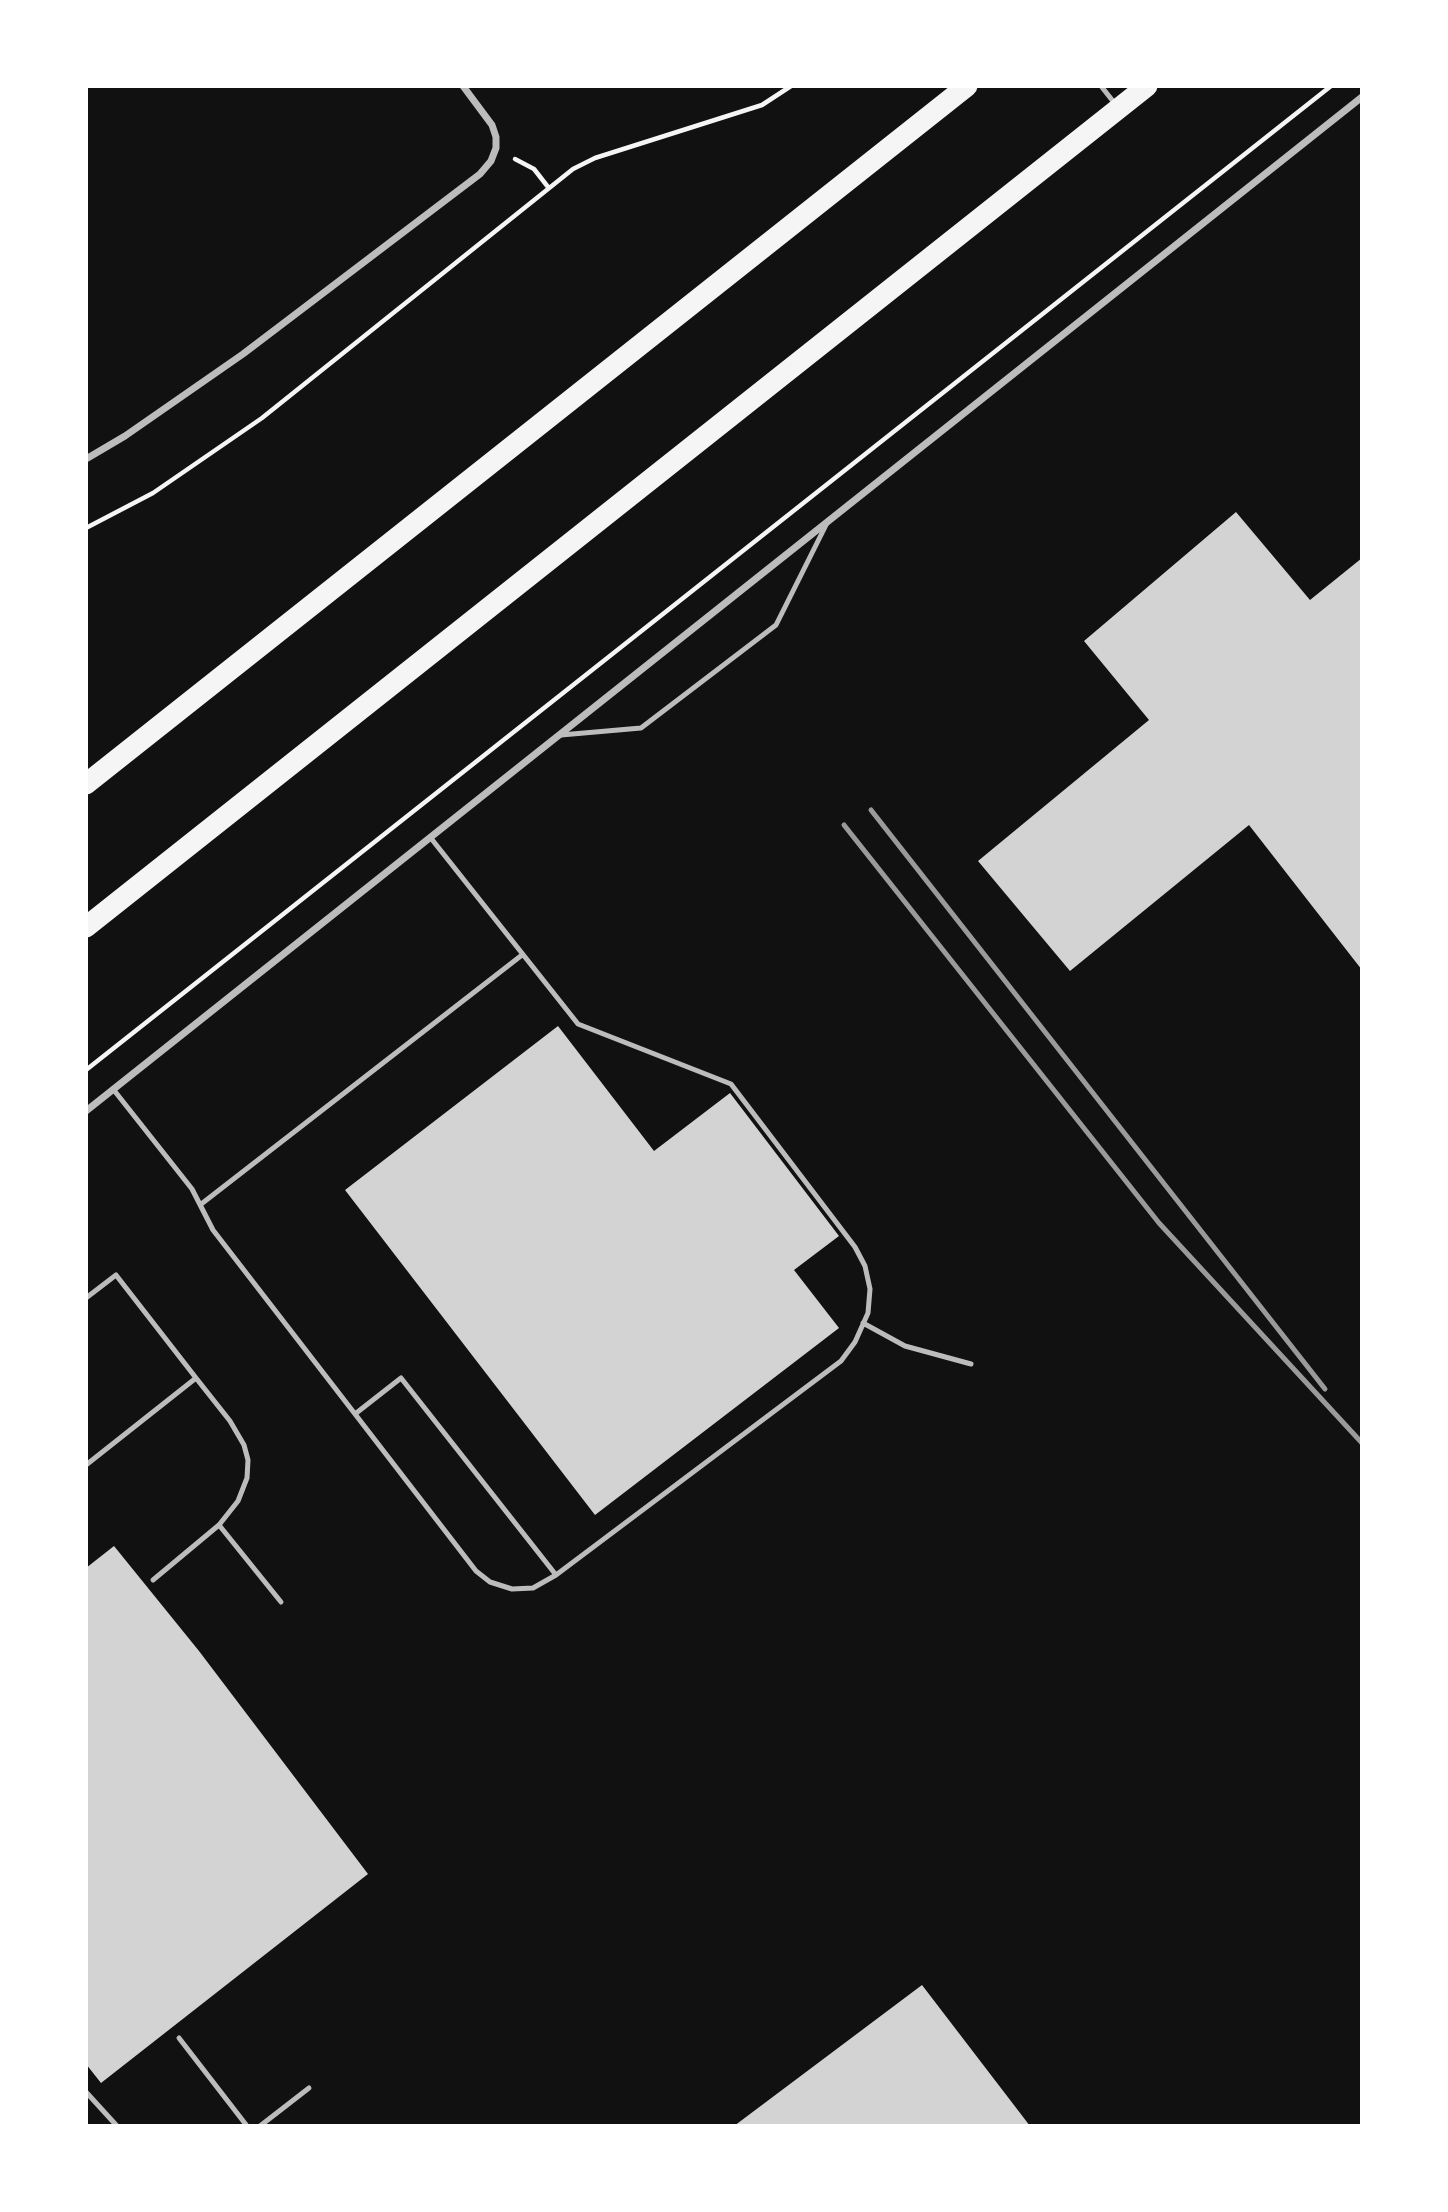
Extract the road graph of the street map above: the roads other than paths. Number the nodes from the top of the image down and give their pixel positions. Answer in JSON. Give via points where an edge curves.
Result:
{"nodes":[{"id":1,"x":463,"y":86,"type":"edge"},
{"id":2,"x":967,"y":86,"type":"edge"},
{"id":3,"x":1101,"y":86,"type":"edge"},
{"id":4,"x":1147,"y":86,"type":"edge"},
{"id":5,"x":1362,"y":97,"type":"edge"},
{"id":6,"x":1118,"y":108,"type":"junction"},
{"id":7,"x":86,"y":458,"type":"edge"},
{"id":8,"x":828,"y":522,"type":"junction"},
{"id":9,"x":558,"y":736,"type":"junction"},
{"id":10,"x":86,"y":784,"type":"edge"},
{"id":11,"x":430,"y":837,"type":"junction"},
{"id":12,"x":86,"y":927,"type":"edge"},
{"id":13,"x":522,"y":955,"type":"junction"},
{"id":14,"x":113,"y":1089,"type":"junction"},
{"id":15,"x":86,"y":1111,"type":"edge"},
{"id":16,"x":200,"y":1205,"type":"junction"},
{"id":17,"x":86,"y":1297,"type":"edge"},
{"id":18,"x":863,"y":1323,"type":"junction"},
{"id":19,"x":971,"y":1364,"type":"dead end"},
{"id":20,"x":196,"y":1378,"type":"junction"},
{"id":21,"x":355,"y":1414,"type":"junction"},
{"id":22,"x":86,"y":1465,"type":"edge"},
{"id":23,"x":219,"y":1525,"type":"junction"},
{"id":24,"x":556,"y":1575,"type":"junction"},
{"id":25,"x":153,"y":1580,"type":"dead end"},
{"id":26,"x":281,"y":1602,"type":"dead end"},
{"id":27,"x":179,"y":2038,"type":"dead end"},
{"id":28,"x":309,"y":2088,"type":"dead end"},
{"id":29,"x":86,"y":2092,"type":"edge"},
{"id":30,"x":117,"y":2126,"type":"edge"},
{"id":31,"x":247,"y":2126,"type":"edge"},
{"id":32,"x":260,"y":2126,"type":"edge"}],
"edges":[{"from":1,"to":7,"type":"street","via":[[492,125],[496,148],[491,161],[465,187],[243,354]]},
{"from":2,"to":10,"type":"highway"},
{"from":3,"to":6,"type":"lane"},
{"from":4,"to":6,"type":"highway"},
{"from":5,"to":8,"type":"street"},
{"from":6,"to":12,"type":"highway"},
{"from":8,"to":9,"type":"street"},
{"from":8,"to":9,"type":"lane","via":[[776,625],[641,728]]},
{"from":9,"to":11,"type":"street"},
{"from":11,"to":13,"type":"lane"},
{"from":11,"to":14,"type":"street"},
{"from":13,"to":16,"type":"lane"},
{"from":13,"to":18,"type":"lane","via":[[579,1024],[731,1084],[855,1247],[870,1289]]},
{"from":14,"to":15,"type":"street"},
{"from":14,"to":16,"type":"lane"},
{"from":16,"to":21,"type":"lane","via":[[213,1230]]},
{"from":17,"to":20,"type":"lane","via":[[116,1275]]},
{"from":18,"to":19,"type":"lane","via":[[905,1346]]},
{"from":18,"to":24,"type":"lane","via":[[841,1361],[816,1382]]},
{"from":20,"to":22,"type":"lane"},
{"from":20,"to":23,"type":"lane","via":[[230,1421],[248,1460],[238,1501]]},
{"from":21,"to":24,"type":"lane","via":[[476,1571],[490,1582],[512,1589],[533,1588]]},
{"from":21,"to":24,"type":"lane","via":[[401,1378]]},
{"from":23,"to":25,"type":"lane"},
{"from":23,"to":26,"type":"lane"},
{"from":27,"to":31,"type":"lane"},
{"from":28,"to":32,"type":"lane"},
{"from":29,"to":30,"type":"lane"}]}
